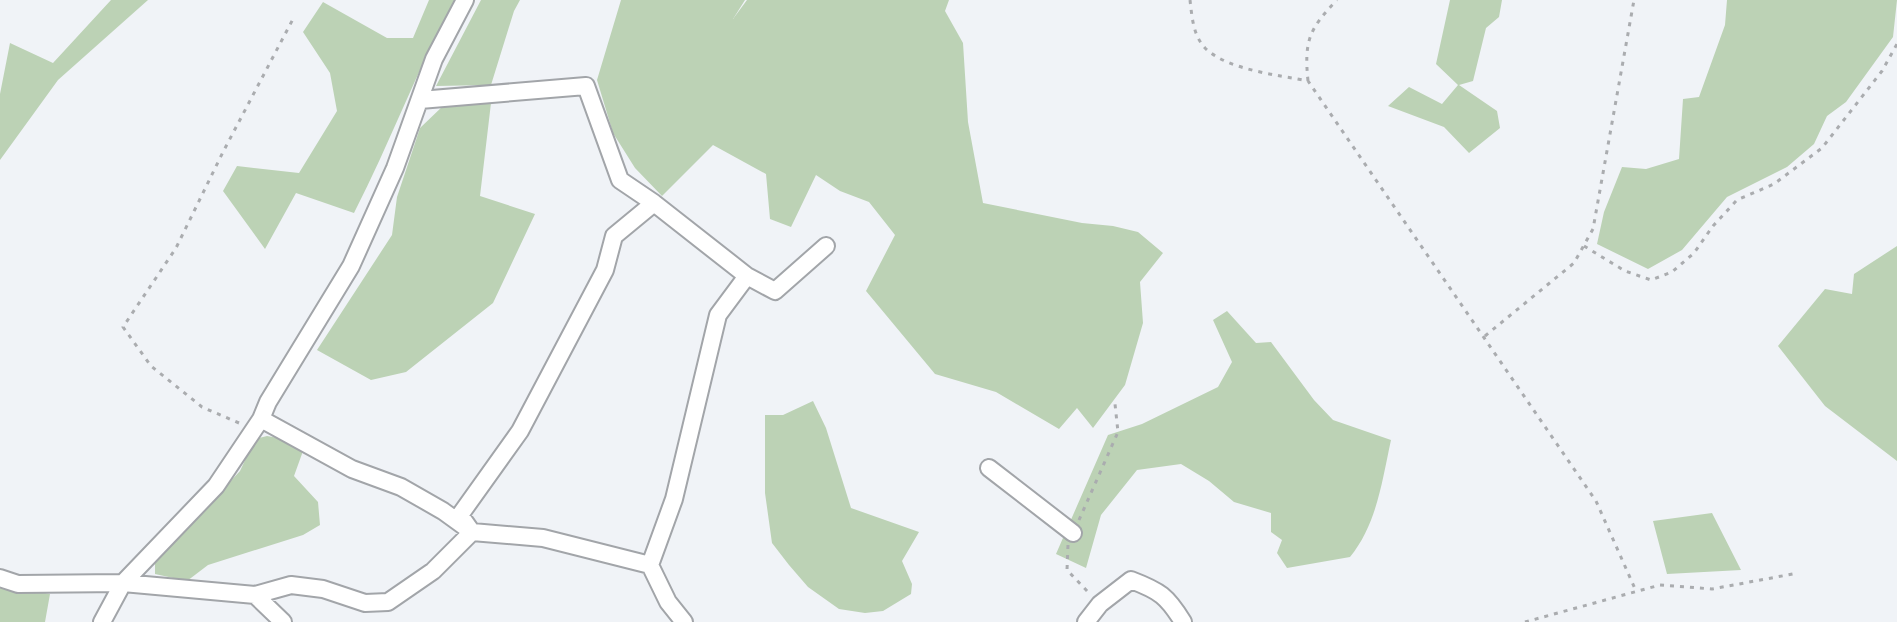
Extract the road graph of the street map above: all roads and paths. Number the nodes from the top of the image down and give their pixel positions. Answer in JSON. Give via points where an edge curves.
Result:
{"nodes":[{"id":1,"x":465,"y":0,"type":"edge"},
{"id":2,"x":1190,"y":0,"type":"edge"},
{"id":3,"x":1337,"y":0,"type":"edge"},
{"id":4,"x":1634,"y":0,"type":"edge"},
{"id":5,"x":293,"y":19,"type":"dead end"},
{"id":6,"x":1897,"y":44,"type":"edge"},
{"id":7,"x":1308,"y":81,"type":"junction"},
{"id":8,"x":420,"y":100,"type":"junction"},
{"id":9,"x":654,"y":203,"type":"junction"},
{"id":10,"x":826,"y":246,"type":"dead end"},
{"id":11,"x":1584,"y":246,"type":"junction"},
{"id":12,"x":747,"y":276,"type":"junction"},
{"id":13,"x":1485,"y":336,"type":"junction"},
{"id":14,"x":1115,"y":404,"type":"dead end"},
{"id":15,"x":257,"y":424,"type":"junction"},
{"id":16,"x":989,"y":468,"type":"dead end"},
{"id":17,"x":472,"y":532,"type":"junction"},
{"id":18,"x":1073,"y":533,"type":"junction"},
{"id":19,"x":650,"y":565,"type":"junction"},
{"id":20,"x":1798,"y":573,"type":"dead end"},
{"id":21,"x":0,"y":578,"type":"edge"},
{"id":22,"x":123,"y":583,"type":"junction"},
{"id":23,"x":1636,"y":591,"type":"junction"},
{"id":24,"x":255,"y":595,"type":"junction"},
{"id":25,"x":1100,"y":604,"type":"junction"},
{"id":26,"x":102,"y":622,"type":"edge"},
{"id":27,"x":283,"y":622,"type":"edge"},
{"id":28,"x":684,"y":622,"type":"edge"},
{"id":29,"x":1086,"y":622,"type":"edge"},
{"id":30,"x":1183,"y":622,"type":"edge"},
{"id":31,"x":1525,"y":622,"type":"edge"}],
"edges":[{"from":1,"to":8,"type":"street","via":[[434,59]]},
{"from":2,"to":7,"type":"path","via":[[1193,28],[1206,49],[1242,69]]},
{"from":3,"to":7,"type":"path","via":[[1317,21],[1305,52]]},
{"from":4,"to":11,"type":"path","via":[[1593,229]]},
{"from":5,"to":15,"type":"path","via":[[176,248],[123,327],[151,366],[202,407]]},
{"from":6,"to":11,"type":"path","via":[[1822,148],[1774,184],[1737,200],[1672,272],[1651,280]]},
{"from":7,"to":13,"type":"path"},
{"from":8,"to":9,"type":"street","via":[[586,86],[620,180]]},
{"from":8,"to":15,"type":"street","via":[[351,266]]},
{"from":9,"to":12,"type":"street"},
{"from":9,"to":17,"type":"street","via":[[614,236],[605,270],[520,431],[460,515]]},
{"from":10,"to":12,"type":"street","via":[[775,291]]},
{"from":11,"to":13,"type":"path","via":[[1574,263]]},
{"from":12,"to":19,"type":"street","via":[[718,315],[674,499]]},
{"from":13,"to":23,"type":"path","via":[[1596,501]]},
{"from":14,"to":18,"type":"path","via":[[1118,432]]},
{"from":15,"to":17,"type":"street","via":[[401,487]]},
{"from":15,"to":22,"type":"street","via":[[216,486]]},
{"from":16,"to":18,"type":"street"},
{"from":17,"to":19,"type":"street","via":[[543,538]]},
{"from":17,"to":24,"type":"street","via":[[433,571],[388,602],[365,603],[291,585]]},
{"from":18,"to":25,"type":"path","via":[[1066,549],[1067,570]]},
{"from":19,"to":28,"type":"street"},
{"from":20,"to":23,"type":"path","via":[[1712,589],[1660,585]]},
{"from":21,"to":22,"type":"street","via":[[18,584]]},
{"from":22,"to":24,"type":"street"},
{"from":22,"to":26,"type":"street"},
{"from":23,"to":31,"type":"path"},
{"from":24,"to":27,"type":"street"},
{"from":25,"to":29,"type":"street"},
{"from":25,"to":30,"type":"street","via":[[1131,580],[1169,599]]}]}
